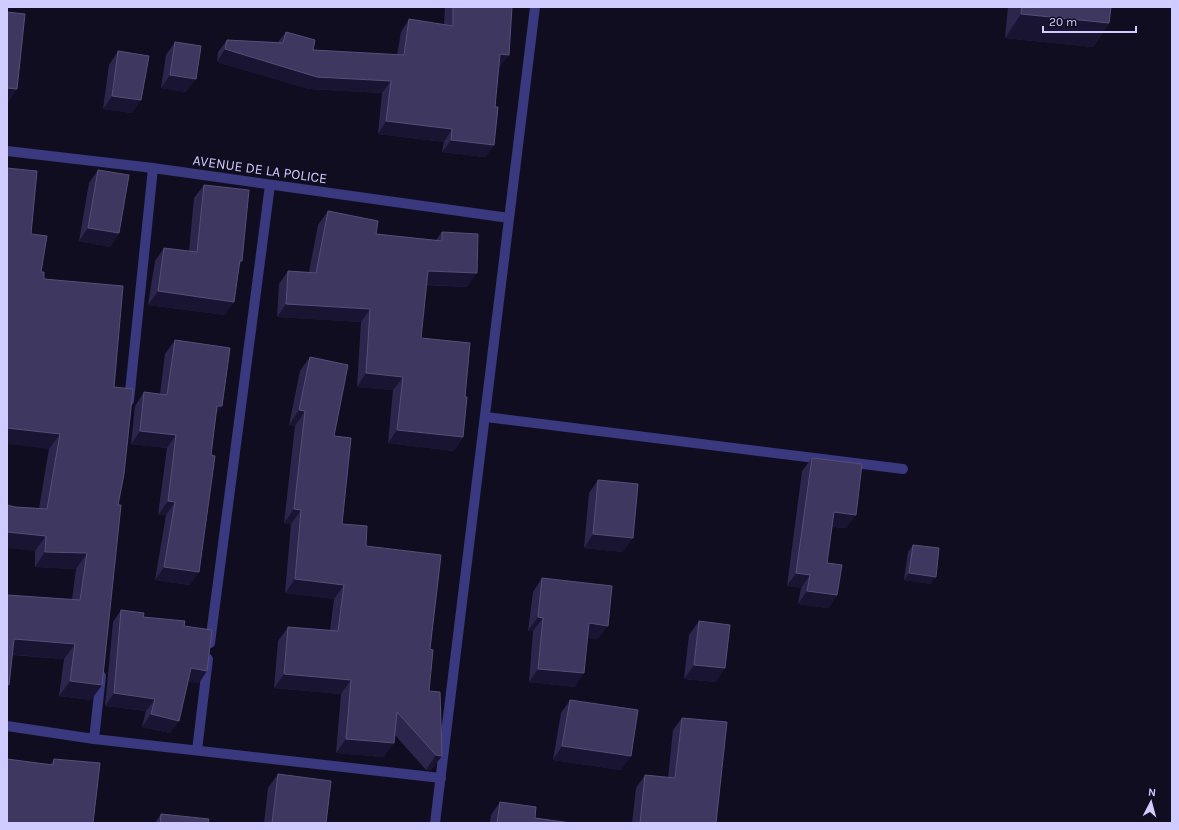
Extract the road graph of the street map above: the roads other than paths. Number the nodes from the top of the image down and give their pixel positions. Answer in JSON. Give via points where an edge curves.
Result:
{"nodes":[{"id":1,"x":535,"y":7,"type":"edge"},
{"id":2,"x":7,"y":151,"type":"edge"},
{"id":3,"x":153,"y":168,"type":"junction"},
{"id":4,"x":270,"y":185,"type":"junction"},
{"id":5,"x":509,"y":218,"type":"junction"},
{"id":6,"x":127,"y":414,"type":"edge"},
{"id":7,"x":486,"y":417,"type":"junction"},
{"id":8,"x":903,"y":469,"type":"dead end"},
{"id":9,"x":101,"y":668,"type":"edge"},
{"id":10,"x":7,"y":726,"type":"edge"},
{"id":11,"x":94,"y":739,"type":"junction"},
{"id":12,"x":197,"y":750,"type":"junction"},
{"id":13,"x":441,"y":778,"type":"junction"},
{"id":14,"x":435,"y":823,"type":"edge"}],
"edges":[{"from":1,"to":5,"type":"street"},
{"from":2,"to":3,"type":"street","name":"AVENUE DE LA POLICE"},
{"from":3,"to":4,"type":"street","name":"AVENUE DE LA POLICE"},
{"from":3,"to":6,"type":"street"},
{"from":4,"to":5,"type":"street","name":"AVENUE DE LA POLICE"},
{"from":4,"to":12,"type":"street"},
{"from":5,"to":7,"type":"street"},
{"from":7,"to":8,"type":"street"},
{"from":7,"to":13,"type":"street"},
{"from":9,"to":11,"type":"street"},
{"from":10,"to":11,"type":"street"},
{"from":11,"to":12,"type":"street"},
{"from":12,"to":13,"type":"street"},
{"from":13,"to":14,"type":"street"}]}
